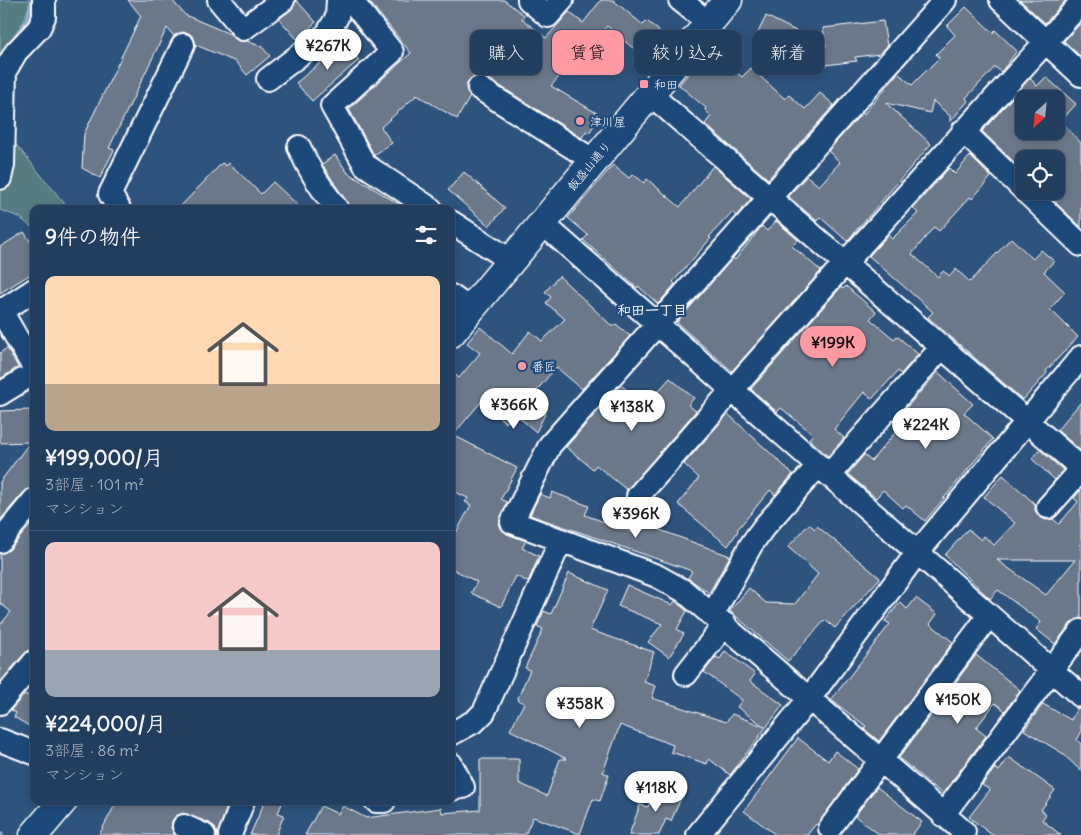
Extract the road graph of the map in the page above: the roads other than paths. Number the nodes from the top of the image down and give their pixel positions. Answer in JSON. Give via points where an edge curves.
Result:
{"nodes":[{"id":1,"x":44,"y":0,"type":"edge"},
{"id":2,"x":219,"y":0,"type":"edge"},
{"id":3,"x":283,"y":0,"type":"edge"},
{"id":4,"x":338,"y":0,"type":"edge"},
{"id":5,"x":351,"y":0,"type":"edge"},
{"id":6,"x":528,"y":0,"type":"edge"},
{"id":7,"x":562,"y":0,"type":"edge"},
{"id":8,"x":680,"y":0,"type":"edge"},
{"id":9,"x":728,"y":0,"type":"edge"},
{"id":10,"x":946,"y":0,"type":"edge"},
{"id":11,"x":1001,"y":0,"type":"edge"},
{"id":12,"x":1081,"y":3,"type":"edge"},
{"id":13,"x":709,"y":23,"type":"junction"},
{"id":14,"x":1045,"y":41,"type":"junction"},
{"id":15,"x":183,"y":45,"type":"dead end"},
{"id":16,"x":1081,"y":75,"type":"edge"},
{"id":17,"x":268,"y":79,"type":"dead end"},
{"id":18,"x":479,"y":88,"type":"dead end"},
{"id":19,"x":650,"y":94,"type":"junction"},
{"id":20,"x":963,"y":131,"type":"junction"},
{"id":21,"x":299,"y":147,"type":"dead end"},
{"id":22,"x":594,"y":161,"type":"junction"},
{"id":23,"x":0,"y":178,"type":"edge"},
{"id":24,"x":1015,"y":182,"type":"edge"},
{"id":25,"x":769,"y":198,"type":"junction"},
{"id":26,"x":1034,"y":200,"type":"edge"},
{"id":27,"x":116,"y":205,"type":"edge"},
{"id":28,"x":334,"y":205,"type":"edge"},
{"id":29,"x":425,"y":205,"type":"edge"},
{"id":30,"x":542,"y":223,"type":"junction"},
{"id":31,"x":455,"y":225,"type":"edge"},
{"id":32,"x":1081,"y":245,"type":"edge"},
{"id":33,"x":510,"y":260,"type":"junction"},
{"id":34,"x":845,"y":263,"type":"junction"},
{"id":35,"x":30,"y":292,"type":"edge"},
{"id":36,"x":461,"y":303,"type":"edge"},
{"id":37,"x":0,"y":311,"type":"edge"},
{"id":38,"x":455,"y":321,"type":"edge"},
{"id":39,"x":657,"y":324,"type":"junction"},
{"id":40,"x":942,"y":347,"type":"junction"},
{"id":41,"x":1081,"y":357,"type":"edge"},
{"id":42,"x":30,"y":361,"type":"edge"},
{"id":43,"x":30,"y":375,"type":"edge"},
{"id":44,"x":731,"y":390,"type":"junction"},
{"id":45,"x":0,"y":394,"type":"edge"},
{"id":46,"x":1028,"y":421,"type":"junction"},
{"id":47,"x":1081,"y":469,"type":"edge"},
{"id":48,"x":823,"y":471,"type":"junction"},
{"id":49,"x":638,"y":496,"type":"dead end"},
{"id":50,"x":30,"y":505,"type":"edge"},
{"id":51,"x":1048,"y":507,"type":"dead end"},
{"id":52,"x":0,"y":540,"type":"edge"},
{"id":53,"x":561,"y":540,"type":"junction"},
{"id":54,"x":917,"y":553,"type":"junction"},
{"id":55,"x":988,"y":617,"type":"junction"},
{"id":56,"x":719,"y":619,"type":"junction"},
{"id":57,"x":1081,"y":631,"type":"edge"},
{"id":58,"x":30,"y":667,"type":"edge"},
{"id":59,"x":1051,"y":670,"type":"junction"},
{"id":60,"x":686,"y":674,"type":"dead end"},
{"id":61,"x":1081,"y":696,"type":"edge"},
{"id":62,"x":809,"y":698,"type":"junction"},
{"id":63,"x":0,"y":704,"type":"edge"},
{"id":64,"x":455,"y":732,"type":"edge"},
{"id":65,"x":0,"y":740,"type":"edge"},
{"id":66,"x":30,"y":751,"type":"edge"},
{"id":67,"x":881,"y":760,"type":"junction"},
{"id":68,"x":455,"y":772,"type":"edge"},
{"id":69,"x":455,"y":788,"type":"edge"},
{"id":70,"x":59,"y":805,"type":"edge"},
{"id":71,"x":241,"y":805,"type":"edge"},
{"id":72,"x":944,"y":815,"type":"junction"},
{"id":73,"x":830,"y":828,"type":"dead end"},
{"id":74,"x":964,"y":832,"type":"dead end"},
{"id":75,"x":34,"y":835,"type":"edge"},
{"id":76,"x":230,"y":835,"type":"edge"},
{"id":77,"x":698,"y":835,"type":"edge"}],
"edges":[{"from":1,"to":23,"type":"street","via":[[44,17],[39,28],[16,52],[5,71]]},
{"from":2,"to":3,"type":"street","via":[[243,29]]},
{"from":4,"to":17,"type":"street","via":[[337,17],[327,34]]},
{"from":5,"to":29,"type":"street","via":[[392,52],[332,106],[365,165]]},
{"from":6,"to":7,"type":"street","via":[[548,16]]},
{"from":8,"to":13,"type":"street"},
{"from":9,"to":13,"type":"street","name":"飯盛山通り"},
{"from":10,"to":25,"type":"street"},
{"from":11,"to":14,"type":"street"},
{"from":12,"to":14,"type":"street"},
{"from":13,"to":19,"type":"street","name":"飯盛山通り"},
{"from":14,"to":16,"type":"street"},
{"from":14,"to":20,"type":"street"},
{"from":15,"to":27,"type":"street","via":[[110,194]]},
{"from":18,"to":22,"type":"street"},
{"from":19,"to":22,"type":"street","name":"飯盛山通り"},
{"from":19,"to":25,"type":"street"},
{"from":20,"to":24,"type":"street"},
{"from":20,"to":34,"type":"street"},
{"from":21,"to":28,"type":"street","via":[[308,169]]},
{"from":22,"to":30,"type":"street","name":"飯盛山通り"},
{"from":25,"to":34,"type":"street"},
{"from":25,"to":39,"type":"street"},
{"from":26,"to":32,"type":"street"},
{"from":30,"to":33,"type":"street","name":"飯盛山通り"},
{"from":30,"to":39,"type":"street"},
{"from":31,"to":33,"type":"street"},
{"from":33,"to":36,"type":"street","name":"飯盛山通り"},
{"from":34,"to":40,"type":"street"},
{"from":34,"to":44,"type":"street"},
{"from":35,"to":37,"type":"street"},
{"from":36,"to":38,"type":"street","name":"飯盛山通り"},
{"from":37,"to":42,"type":"street"},
{"from":39,"to":44,"type":"street"},
{"from":39,"to":53,"type":"street","via":[[550,445],[512,522]]},
{"from":40,"to":46,"type":"street"},
{"from":40,"to":48,"type":"street"},
{"from":41,"to":46,"type":"street"},
{"from":43,"to":45,"type":"street"},
{"from":44,"to":48,"type":"street"},
{"from":44,"to":49,"type":"street"},
{"from":46,"to":47,"type":"street"},
{"from":46,"to":54,"type":"street"},
{"from":47,"to":51,"type":"street"},
{"from":48,"to":54,"type":"street"},
{"from":48,"to":56,"type":"street","via":[[763,528],[751,545]]},
{"from":50,"to":52,"type":"street"},
{"from":53,"to":56,"type":"street","via":[[657,576],[684,591]]},
{"from":53,"to":64,"type":"street","via":[[484,712]]},
{"from":54,"to":55,"type":"street"},
{"from":54,"to":62,"type":"street"},
{"from":55,"to":59,"type":"street"},
{"from":55,"to":67,"type":"street"},
{"from":56,"to":60,"type":"street"},
{"from":56,"to":62,"type":"street"},
{"from":57,"to":59,"type":"street"},
{"from":58,"to":63,"type":"street"},
{"from":59,"to":61,"type":"street"},
{"from":59,"to":72,"type":"street"},
{"from":62,"to":67,"type":"street"},
{"from":62,"to":77,"type":"street"},
{"from":65,"to":66,"type":"street"},
{"from":67,"to":72,"type":"street"},
{"from":67,"to":73,"type":"street"},
{"from":68,"to":69,"type":"street","via":[[463,787]]},
{"from":70,"to":75,"type":"street"},
{"from":71,"to":76,"type":"street"},
{"from":72,"to":74,"type":"street"}]}
